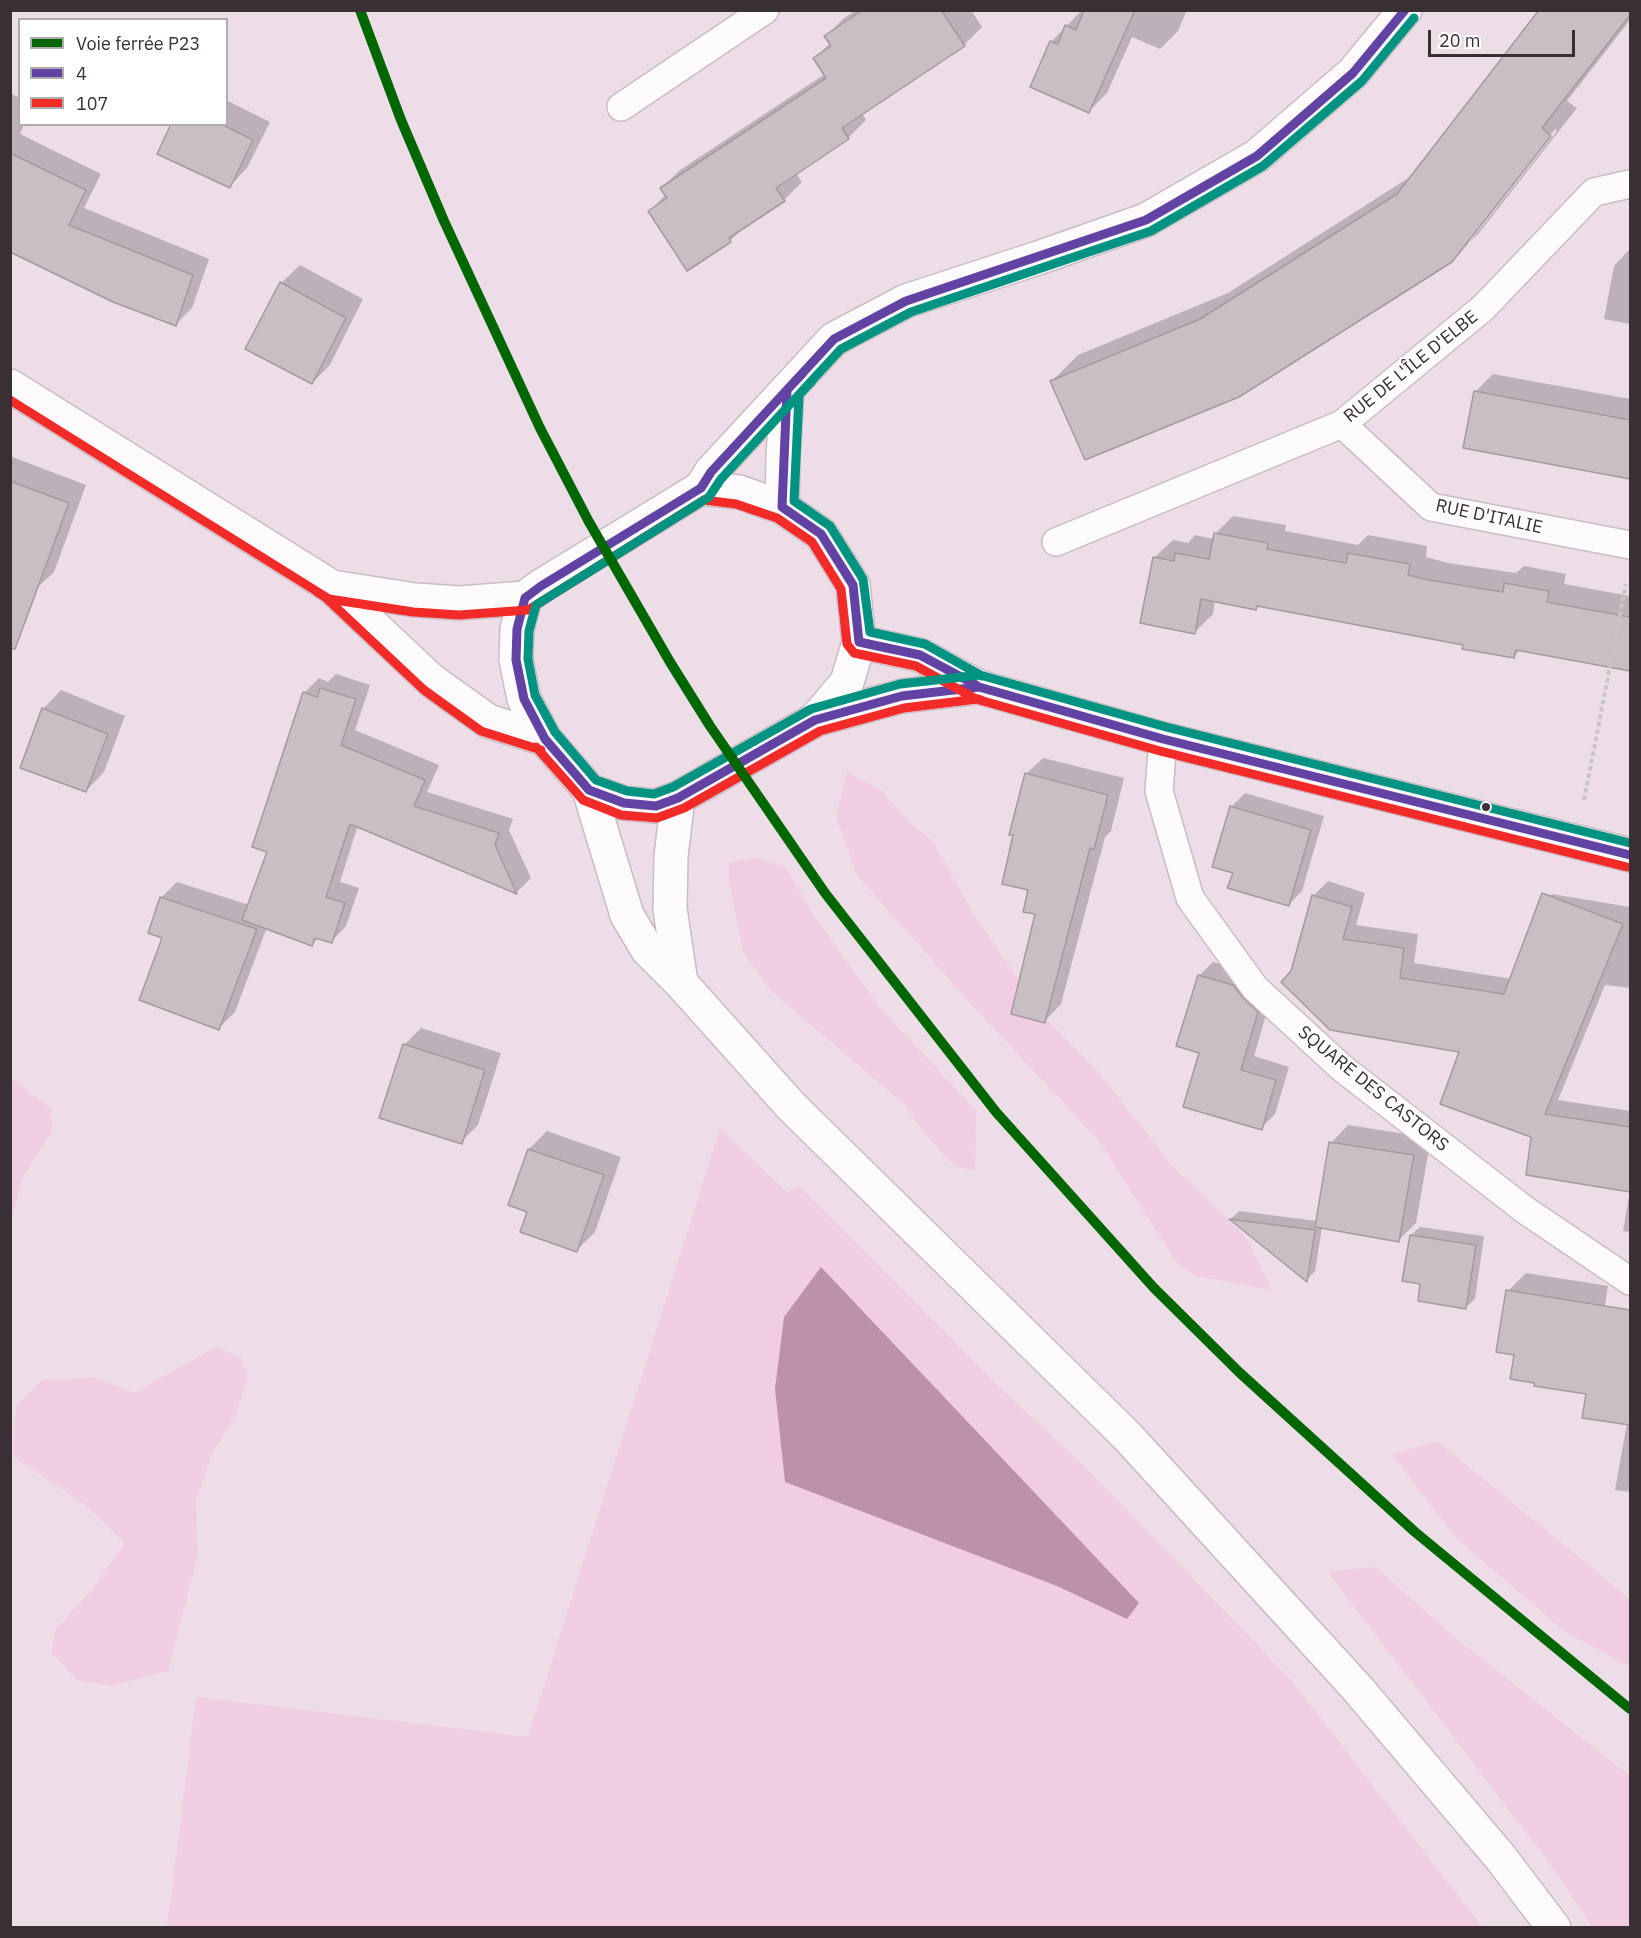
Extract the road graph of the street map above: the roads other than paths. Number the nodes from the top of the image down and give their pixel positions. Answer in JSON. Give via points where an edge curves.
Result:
{"nodes":[{"id":1,"x":765,"y":10,"type":"edge"},
{"id":2,"x":1405,"y":10,"type":"edge"},
{"id":3,"x":621,"y":108,"type":"dead end"},
{"id":4,"x":1630,"y":184,"type":"edge"},
{"id":5,"x":10,"y":386,"type":"edge"},
{"id":6,"x":787,"y":390,"type":"junction"},
{"id":7,"x":1342,"y":424,"type":"junction"},
{"id":8,"x":701,"y":488,"type":"junction"},
{"id":9,"x":783,"y":507,"type":"junction"},
{"id":10,"x":1056,"y":542,"type":"dead end"},
{"id":11,"x":1630,"y":545,"type":"edge"},
{"id":12,"x":332,"y":587,"type":"junction"},
{"id":13,"x":525,"y":598,"type":"junction"},
{"id":14,"x":859,"y":642,"type":"junction"},
{"id":15,"x":979,"y":687,"type":"junction"},
{"id":16,"x":815,"y":720,"type":"junction"},
{"id":17,"x":544,"y":739,"type":"junction"},
{"id":18,"x":1163,"y":739,"type":"junction"},
{"id":19,"x":589,"y":790,"type":"junction"},
{"id":20,"x":678,"y":798,"type":"junction"},
{"id":21,"x":1630,"y":855,"type":"edge"},
{"id":22,"x":681,"y":983,"type":"junction"},
{"id":23,"x":1630,"y":1281,"type":"edge"},
{"id":24,"x":1554,"y":1928,"type":"edge"}],
"edges":[{"from":1,"to":3,"type":"lane"},
{"from":2,"to":6,"type":"main road","via":[[1353,73],[1257,156],[1146,220],[906,301],[834,339]]},
{"from":4,"to":7,"type":"lane","name":"RUE DE L'ÎLE D'ELBE","via":[[1594,192],[1483,308]]},
{"from":5,"to":12,"type":"main road"},
{"from":6,"to":8,"type":"main road","via":[[711,471]]},
{"from":6,"to":9,"type":"main road"},
{"from":7,"to":10,"type":"lane","name":"RUE DE L'ÎLE D'ELBE"},
{"from":7,"to":11,"type":"lane","name":"RUE D'ITALIE","via":[[1431,507]]},
{"from":8,"to":9,"type":"main road","via":[[739,492]]},
{"from":8,"to":13,"type":"main road"},
{"from":9,"to":14,"type":"main road","via":[[821,534],[853,585]]},
{"from":12,"to":13,"type":"main road","via":[[448,602]]},
{"from":12,"to":17,"type":"main road","via":[[441,688],[488,721]]},
{"from":13,"to":17,"type":"main road","via":[[517,629],[516,660],[524,699]]},
{"from":14,"to":15,"type":"main road","via":[[920,655]]},
{"from":14,"to":16,"type":"main road","via":[[847,682]]},
{"from":15,"to":16,"type":"main road","via":[[902,696]]},
{"from":15,"to":18,"type":"main road"},
{"from":16,"to":20,"type":"main road"},
{"from":17,"to":19,"type":"main road"},
{"from":18,"to":21,"type":"main road"},
{"from":18,"to":23,"type":"lane","name":"SQUARE DES CASTORS","via":[[1159,791],[1190,898],[1255,988],[1351,1075],[1525,1210]]},
{"from":19,"to":20,"type":"main road","via":[[624,803],[656,806]]},
{"from":19,"to":22,"type":"main road","via":[[627,915],[647,949]]},
{"from":20,"to":22,"type":"main road","via":[[670,909]]},
{"from":22,"to":24,"type":"main road","via":[[791,1106],[1128,1437],[1357,1689],[1501,1858]]}]}
